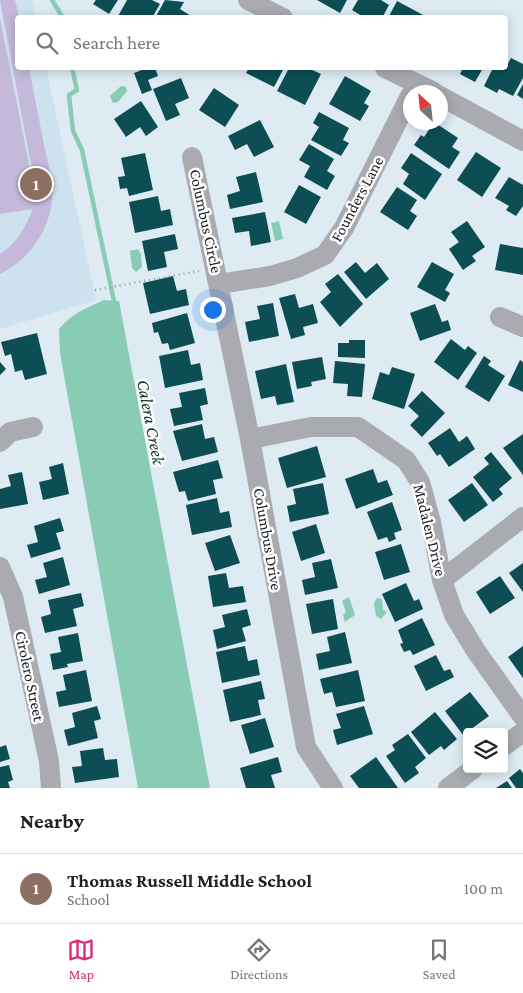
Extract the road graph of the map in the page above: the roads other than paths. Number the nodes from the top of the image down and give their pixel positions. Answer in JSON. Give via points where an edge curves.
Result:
{"nodes":[{"id":1,"x":248,"y":0,"type":"edge"},
{"id":2,"x":277,"y":15,"type":"edge"},
{"id":3,"x":388,"y":70,"type":"edge"},
{"id":4,"x":409,"y":85,"type":"edge"},
{"id":5,"x":448,"y":100,"type":"edge"},
{"id":6,"x":403,"y":119,"type":"edge"},
{"id":7,"x":523,"y":141,"type":"edge"},
{"id":8,"x":192,"y":157,"type":"dead end"},
{"id":9,"x":217,"y":276,"type":"junction"},
{"id":10,"x":500,"y":317,"type":"dead end"},
{"id":11,"x":523,"y":327,"type":"edge"},
{"id":12,"x":33,"y":427,"type":"dead end"},
{"id":13,"x":250,"y":438,"type":"junction"},
{"id":14,"x":0,"y":442,"type":"edge"},
{"id":15,"x":523,"y":517,"type":"edge"},
{"id":16,"x":0,"y":567,"type":"edge"},
{"id":17,"x":442,"y":580,"type":"junction"},
{"id":18,"x":523,"y":717,"type":"edge"},
{"id":19,"x":523,"y":732,"type":"edge"},
{"id":20,"x":508,"y":743,"type":"edge"},
{"id":21,"x":468,"y":773,"type":"edge"},
{"id":22,"x":51,"y":788,"type":"edge"},
{"id":23,"x":332,"y":788,"type":"edge"},
{"id":24,"x":448,"y":788,"type":"edge"}],
"edges":[{"from":1,"to":2,"type":"street"},
{"from":3,"to":4,"type":"street"},
{"from":5,"to":7,"type":"street"},
{"from":6,"to":9,"type":"street","name":"Founders Lane","via":[[344,228],[325,255],[270,276]]},
{"from":8,"to":9,"type":"street","name":"Columbus Circle"},
{"from":9,"to":13,"type":"street","name":"Columbus Drive"},
{"from":10,"to":11,"type":"street"},
{"from":12,"to":14,"type":"street","via":[[10,432]]},
{"from":13,"to":17,"type":"street","name":"Madalen Drive","via":[[310,427],[358,427],[406,460],[420,482]]},
{"from":13,"to":23,"type":"street","name":"Columbus Drive","via":[[306,747]]},
{"from":15,"to":17,"type":"street"},
{"from":16,"to":22,"type":"street","name":"Cirolero Street","via":[[13,597],[49,761]]},
{"from":17,"to":18,"type":"street","name":"Madalen Drive","via":[[454,615]]},
{"from":19,"to":20,"type":"street"},
{"from":21,"to":24,"type":"street"}]}
